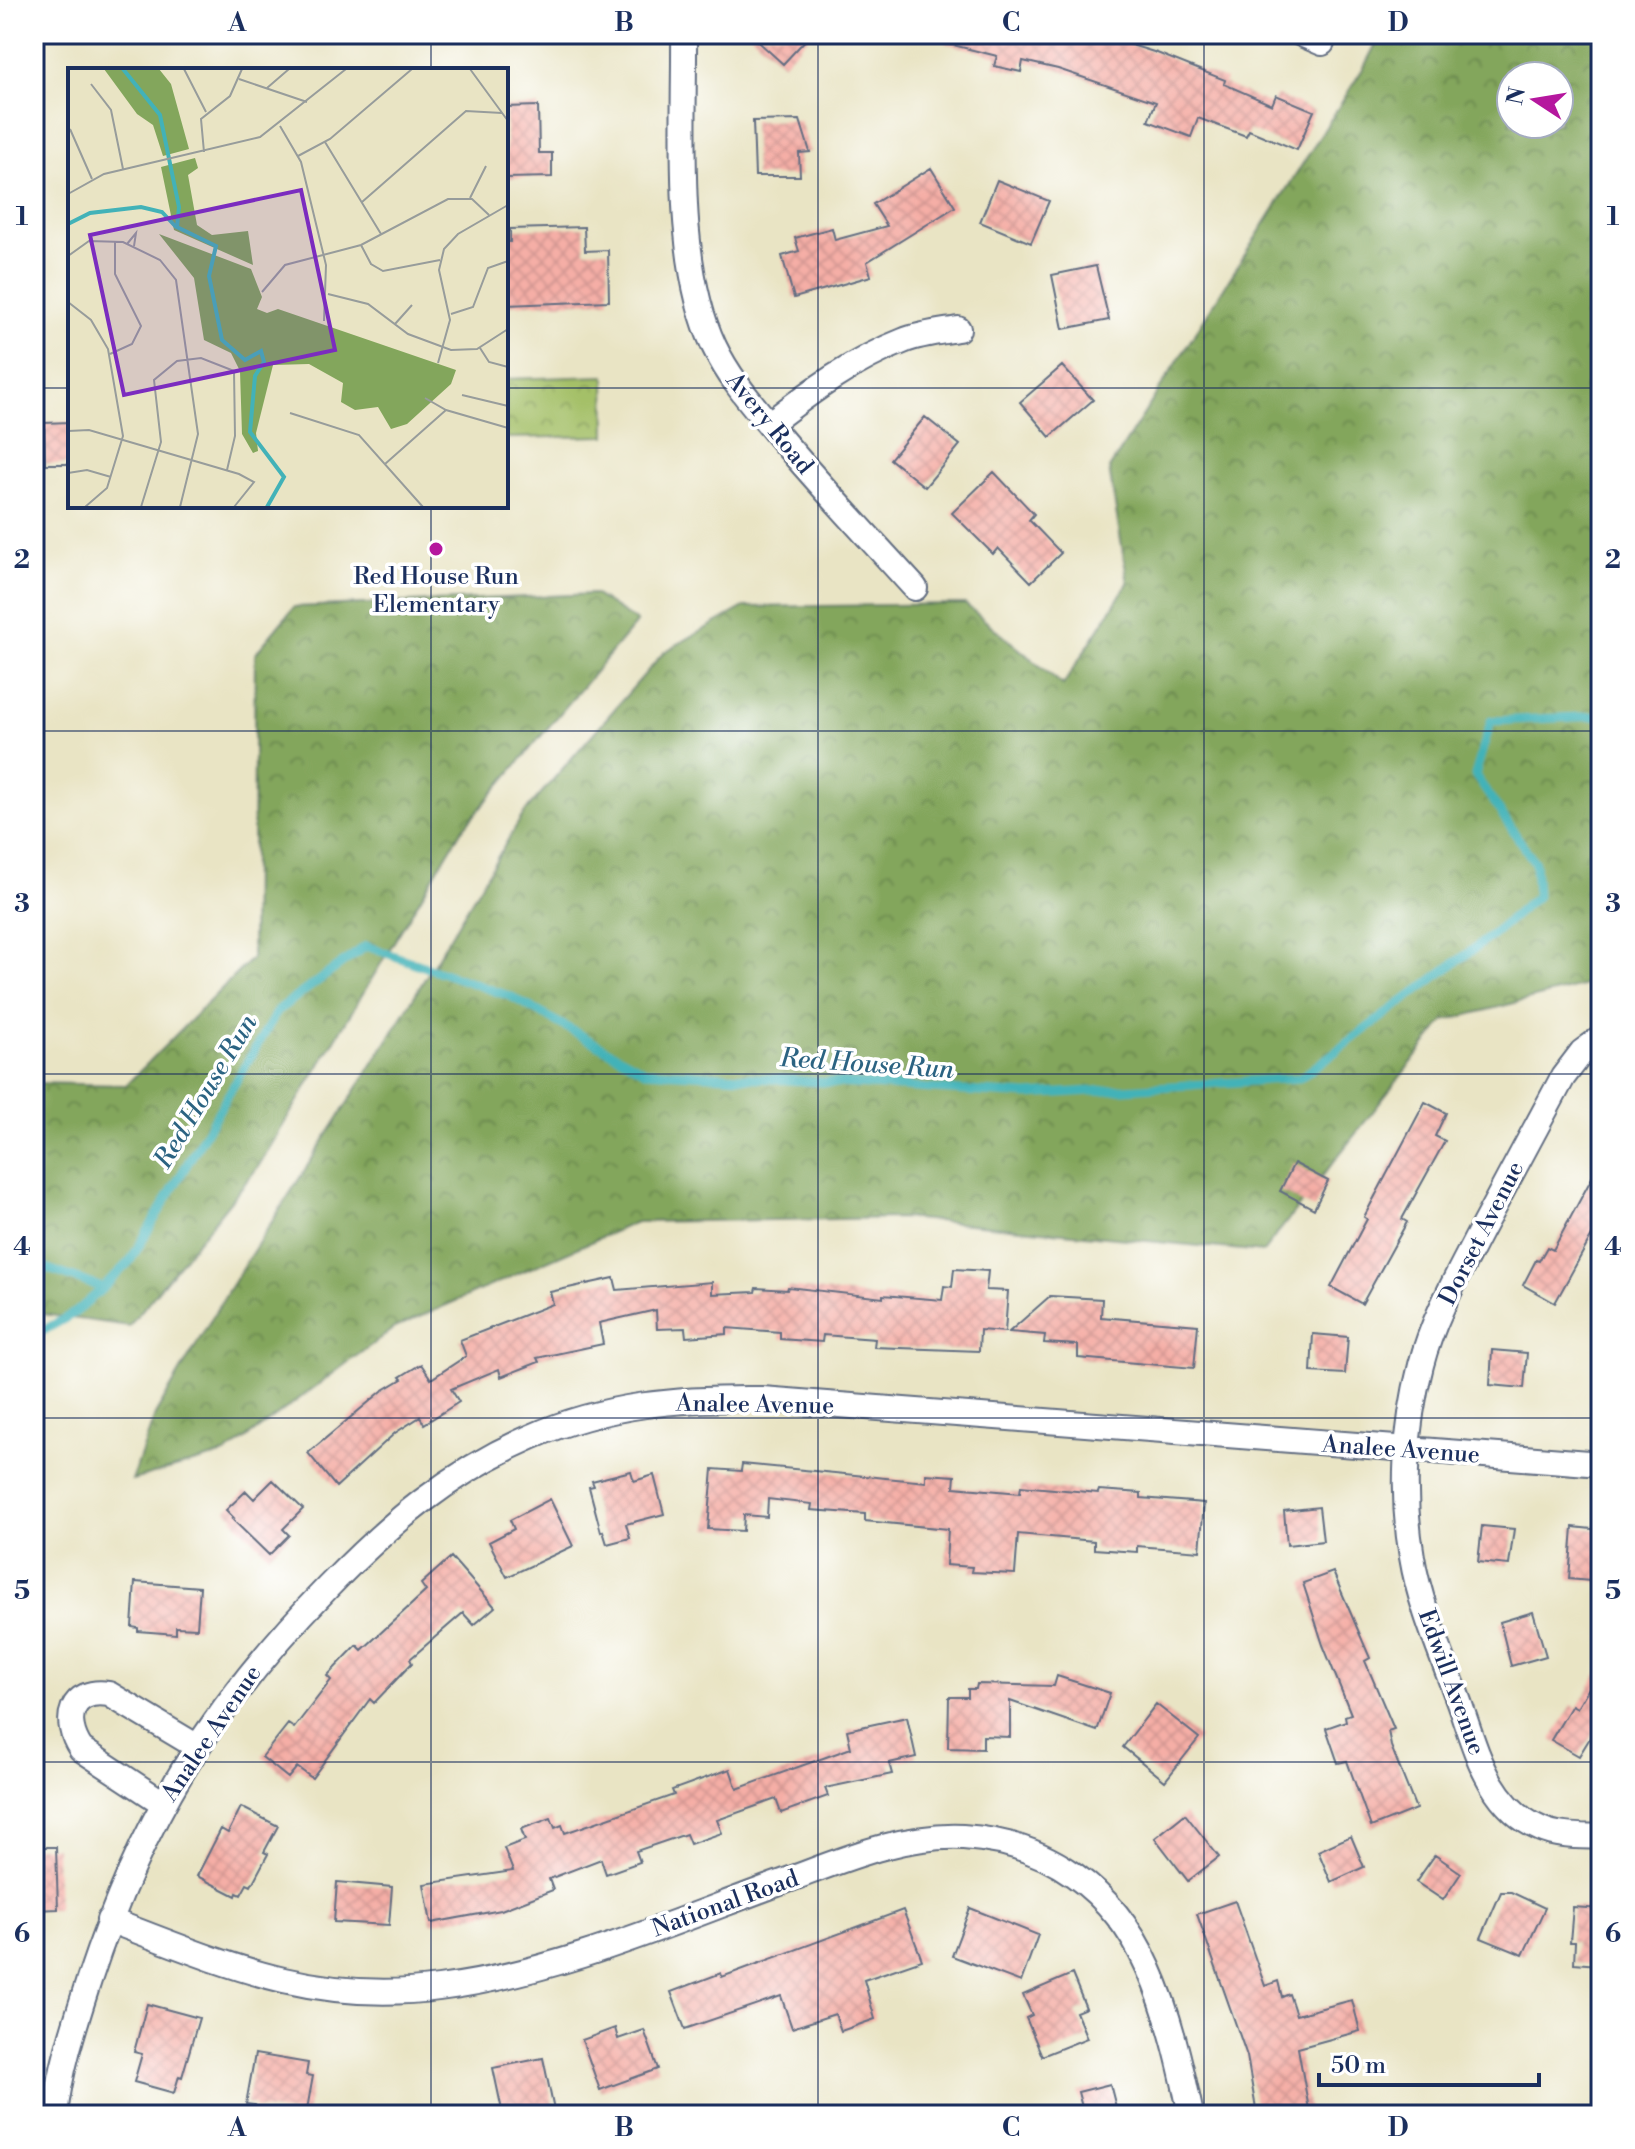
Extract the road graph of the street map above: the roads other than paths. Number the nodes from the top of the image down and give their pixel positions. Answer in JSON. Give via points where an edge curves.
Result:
{"nodes":[{"id":1,"x":684,"y":34,"type":"edge"},
{"id":2,"x":958,"y":329,"type":"dead end"},
{"id":3,"x":769,"y":424,"type":"junction"},
{"id":4,"x":915,"y":588,"type":"dead end"},
{"id":5,"x":1601,"y":1038,"type":"edge"},
{"id":6,"x":1408,"y":1450,"type":"junction"},
{"id":7,"x":1601,"y":1464,"type":"edge"},
{"id":8,"x":196,"y":1746,"type":"junction"},
{"id":9,"x":163,"y":1803,"type":"junction"},
{"id":10,"x":1601,"y":1837,"type":"edge"},
{"id":11,"x":109,"y":1920,"type":"junction"},
{"id":12,"x":55,"y":2115,"type":"edge"},
{"id":13,"x":1191,"y":2115,"type":"edge"}],
"edges":[{"from":1,"to":3,"type":"street","name":"Avery Road","via":[[686,222],[695,288],[731,379]]},
{"from":2,"to":3,"type":"street","via":[[906,339],[881,351],[807,394]]},
{"from":3,"to":4,"type":"street","name":"Avery Road"},
{"from":5,"to":6,"type":"street","name":"Dorset Avenue","via":[[1563,1077],[1453,1283],[1421,1363]]},
{"from":6,"to":7,"type":"street","name":"Analee Avenue"},
{"from":6,"to":8,"type":"street","name":"Analee Avenue","via":[[762,1399],[683,1399],[615,1410],[497,1453],[426,1496],[270,1649]]},
{"from":6,"to":10,"type":"street","name":"Edwill Avenue","via":[[1412,1561],[1492,1788],[1523,1820],[1543,1830]]},
{"from":8,"to":9,"type":"street","name":"Analee Avenue"},
{"from":8,"to":9,"type":"street","via":[[109,1694],[93,1692],[78,1700],[70,1716],[81,1749]]},
{"from":9,"to":11,"type":"street","name":"Analee Avenue"},
{"from":11,"to":12,"type":"street","name":"Analee Avenue","via":[[75,2022]]},
{"from":11,"to":13,"type":"street","name":"National Road","via":[[266,1978],[390,1993],[536,1970],[882,1848],[963,1837],[997,1842],[1067,1868],[1097,1891],[1123,1924],[1148,1966]]}]}
